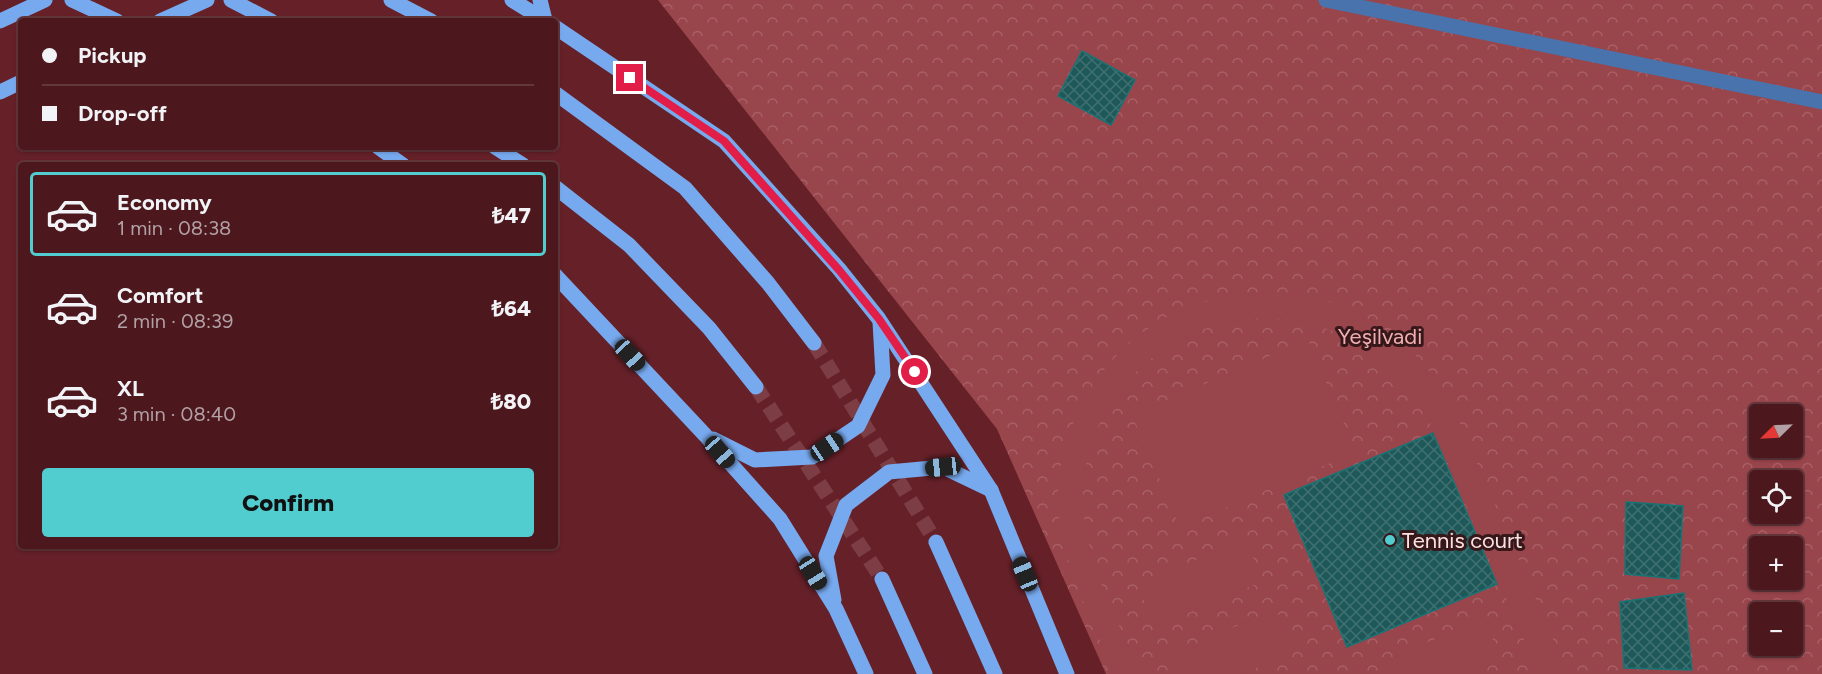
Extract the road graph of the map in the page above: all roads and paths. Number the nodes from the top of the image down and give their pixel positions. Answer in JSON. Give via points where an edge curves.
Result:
{"nodes":[{"id":1,"x":45,"y":0,"type":"edge"},
{"id":2,"x":72,"y":0,"type":"edge"},
{"id":3,"x":207,"y":0,"type":"edge"},
{"id":4,"x":231,"y":0,"type":"edge"},
{"id":5,"x":391,"y":0,"type":"edge"},
{"id":6,"x":512,"y":0,"type":"edge"},
{"id":7,"x":540,"y":0,"type":"edge"},
{"id":8,"x":1326,"y":0,"type":"edge"},
{"id":9,"x":111,"y":18,"type":"edge"},
{"id":10,"x":167,"y":18,"type":"edge"},
{"id":11,"x":265,"y":18,"type":"edge"},
{"id":12,"x":425,"y":18,"type":"edge"},
{"id":13,"x":540,"y":18,"type":"edge"},
{"id":14,"x":544,"y":18,"type":"edge"},
{"id":15,"x":0,"y":21,"type":"edge"},
{"id":16,"x":558,"y":29,"type":"edge"},
{"id":17,"x":18,"y":83,"type":"edge"},
{"id":18,"x":0,"y":92,"type":"edge"},
{"id":19,"x":558,"y":95,"type":"edge"},
{"id":20,"x":1822,"y":102,"type":"edge"},
{"id":21,"x":382,"y":150,"type":"edge"},
{"id":22,"x":500,"y":150,"type":"edge"},
{"id":23,"x":399,"y":162,"type":"edge"},
{"id":24,"x":518,"y":162,"type":"edge"},
{"id":25,"x":558,"y":189,"type":"edge"},
{"id":26,"x":558,"y":278,"type":"edge"},
{"id":27,"x":879,"y":319,"type":"junction"},
{"id":28,"x":814,"y":343,"type":"tunnel mouth"},
{"id":29,"x":756,"y":387,"type":"tunnel mouth"},
{"id":30,"x":705,"y":435,"type":"junction"},
{"id":31,"x":991,"y":490,"type":"junction"},
{"id":32,"x":936,"y":542,"type":"tunnel mouth"},
{"id":33,"x":882,"y":579,"type":"tunnel mouth"},
{"id":34,"x":836,"y":609,"type":"junction"},
{"id":35,"x":866,"y":674,"type":"edge"},
{"id":36,"x":924,"y":674,"type":"edge"},
{"id":37,"x":995,"y":674,"type":"edge"},
{"id":38,"x":1067,"y":674,"type":"edge"}],
"edges":[{"from":1,"to":15,"type":"main road"},
{"from":2,"to":9,"type":"main road"},
{"from":3,"to":10,"type":"main road"},
{"from":4,"to":11,"type":"main road"},
{"from":5,"to":12,"type":"main road"},
{"from":6,"to":13,"type":"main road"},
{"from":7,"to":14,"type":"main road"},
{"from":8,"to":20,"type":"lane"},
{"from":16,"to":27,"type":"main road","via":[[724,141]]},
{"from":17,"to":18,"type":"main road"},
{"from":19,"to":28,"type":"main road","via":[[685,188]]},
{"from":21,"to":23,"type":"main road"},
{"from":22,"to":24,"type":"main road"},
{"from":25,"to":29,"type":"main road","via":[[629,245],[709,328]]},
{"from":26,"to":30,"type":"main road"},
{"from":27,"to":30,"type":"main road","via":[[883,375],[870,403],[858,426],[812,457],[756,460]]},
{"from":27,"to":31,"type":"main road"},
{"from":30,"to":34,"type":"main road","via":[[780,519]]},
{"from":31,"to":34,"type":"main road","via":[[943,467],[889,472],[846,505],[826,556]]},
{"from":31,"to":38,"type":"main road"},
{"from":32,"to":37,"type":"main road"},
{"from":33,"to":36,"type":"main road"},
{"from":34,"to":35,"type":"main road"}]}
